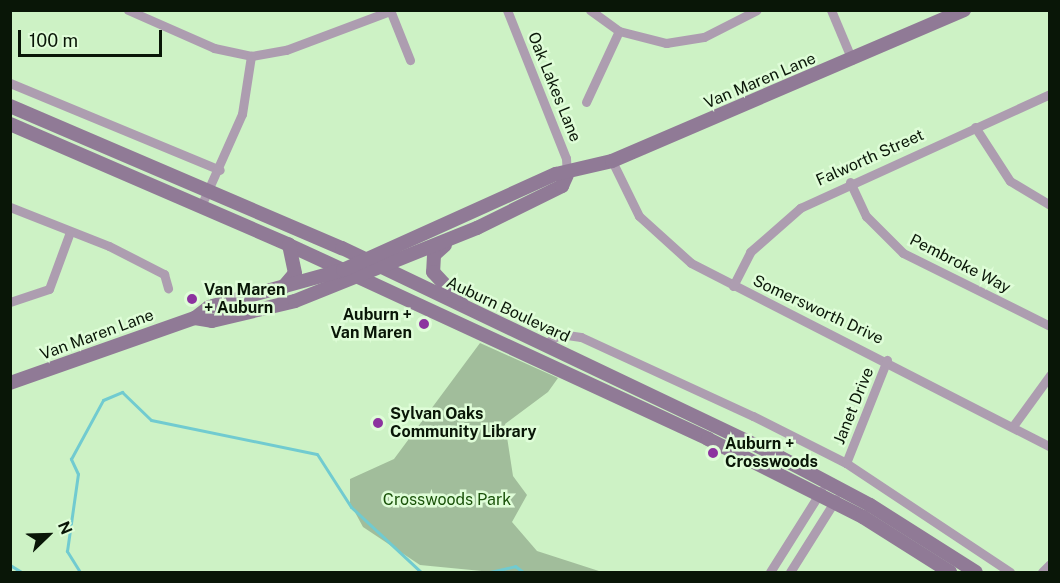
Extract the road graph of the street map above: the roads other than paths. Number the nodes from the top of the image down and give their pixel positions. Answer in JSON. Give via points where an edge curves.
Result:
{"nodes":[{"id":1,"x":128,"y":10,"type":"edge"},
{"id":2,"x":390,"y":10,"type":"edge"},
{"id":3,"x":507,"y":10,"type":"edge"},
{"id":4,"x":590,"y":10,"type":"edge"},
{"id":5,"x":757,"y":10,"type":"edge"},
{"id":6,"x":831,"y":10,"type":"edge"},
{"id":7,"x":964,"y":10,"type":"edge"},
{"id":8,"x":619,"y":31,"type":"junction"},
{"id":9,"x":251,"y":56,"type":"junction"},
{"id":10,"x":410,"y":60,"type":"dead end"},
{"id":11,"x":852,"y":60,"type":"junction"},
{"id":12,"x":10,"y":83,"type":"edge"},
{"id":13,"x":1050,"y":94,"type":"edge"},
{"id":14,"x":586,"y":102,"type":"dead end"},
{"id":15,"x":10,"y":106,"type":"edge"},
{"id":16,"x":10,"y":124,"type":"edge"},
{"id":17,"x":975,"y":127,"type":"junction"},
{"id":18,"x":612,"y":161,"type":"junction"},
{"id":19,"x":220,"y":170,"type":"junction"},
{"id":20,"x":567,"y":175,"type":"junction"},
{"id":21,"x":850,"y":182,"type":"junction"},
{"id":22,"x":211,"y":191,"type":"junction"},
{"id":23,"x":510,"y":195,"type":"junction"},
{"id":24,"x":1050,"y":205,"type":"edge"},
{"id":25,"x":201,"y":206,"type":"junction"},
{"id":26,"x":10,"y":207,"type":"edge"},
{"id":27,"x":477,"y":228,"type":"junction"},
{"id":28,"x":70,"y":232,"type":"junction"},
{"id":29,"x":452,"y":239,"type":"junction"},
{"id":30,"x":289,"y":245,"type":"junction"},
{"id":31,"x":361,"y":260,"type":"junction"},
{"id":32,"x":375,"y":268,"type":"junction"},
{"id":33,"x":349,"y":273,"type":"junction"},
{"id":34,"x":733,"y":286,"type":"junction"},
{"id":35,"x":168,"y":288,"type":"dead end"},
{"id":36,"x":280,"y":291,"type":"junction"},
{"id":37,"x":10,"y":302,"type":"edge"},
{"id":38,"x":472,"y":311,"type":"junction"},
{"id":39,"x":195,"y":318,"type":"junction"},
{"id":40,"x":1050,"y":326,"type":"edge"},
{"id":41,"x":544,"y":345,"type":"junction"},
{"id":42,"x":887,"y":360,"type":"junction"},
{"id":43,"x":1050,"y":375,"type":"edge"},
{"id":44,"x":10,"y":383,"type":"edge"},
{"id":45,"x":1013,"y":426,"type":"junction"},
{"id":46,"x":1050,"y":447,"type":"edge"},
{"id":47,"x":846,"y":463,"type":"junction"},
{"id":48,"x":826,"y":481,"type":"junction"},
{"id":49,"x":842,"y":489,"type":"junction"},
{"id":50,"x":819,"y":494,"type":"junction"},
{"id":51,"x":834,"y":502,"type":"junction"},
{"id":52,"x":1050,"y":564,"type":"edge"},
{"id":53,"x":770,"y":573,"type":"edge"},
{"id":54,"x":790,"y":573,"type":"edge"},
{"id":55,"x":950,"y":573,"type":"edge"},
{"id":56,"x":976,"y":573,"type":"edge"},
{"id":57,"x":1010,"y":573,"type":"edge"},
{"id":58,"x":1042,"y":573,"type":"edge"}],
"edges":[{"from":1,"to":9,"type":"street","via":[[214,48]]},
{"from":2,"to":9,"type":"street","via":[[286,50]]},
{"from":2,"to":10,"type":"street"},
{"from":3,"to":20,"type":"street","name":"Oak Lakes Lane","via":[[566,158]]},
{"from":4,"to":8,"type":"street"},
{"from":5,"to":8,"type":"street","via":[[685,41],[651,42]]},
{"from":6,"to":11,"type":"street"},
{"from":7,"to":11,"type":"main road","name":"Van Maren Lane"},
{"from":8,"to":14,"type":"street"},
{"from":9,"to":19,"type":"street","via":[[242,114]]},
{"from":11,"to":18,"type":"main road","name":"Van Maren Lane"},
{"from":12,"to":19,"type":"street"},
{"from":13,"to":17,"type":"street","name":"Falworth Street"},
{"from":15,"to":22,"type":"main road","name":"Auburn Boulevard"},
{"from":16,"to":25,"type":"main road","name":"Auburn Boulevard"},
{"from":17,"to":21,"type":"street","name":"Falworth Street"},
{"from":17,"to":24,"type":"street","via":[[1010,181]]},
{"from":18,"to":20,"type":"main road","name":"Van Maren Lane"},
{"from":18,"to":34,"type":"street","name":"Somersworth Drive","via":[[639,216],[657,237]]},
{"from":19,"to":22,"type":"street"},
{"from":20,"to":23,"type":"main road","name":"Van Maren Lane","via":[[556,174]]},
{"from":20,"to":27,"type":"main road","name":"Van Maren Lane","via":[[562,186]]},
{"from":21,"to":34,"type":"street","name":"Falworth Street","via":[[774,228],[737,269]]},
{"from":21,"to":40,"type":"street","name":"Pembroke Way","via":[[867,216],[903,253]]},
{"from":22,"to":25,"type":"street"},
{"from":22,"to":31,"type":"main road","name":"Auburn Boulevard"},
{"from":23,"to":27,"type":"main road","via":[[507,205],[478,221]]},
{"from":23,"to":31,"type":"main road","name":"Van Maren Lane"},
{"from":25,"to":30,"type":"main road","name":"Auburn Boulevard"},
{"from":26,"to":28,"type":"street"},
{"from":27,"to":29,"type":"main road","name":"Van Maren Lane"},
{"from":28,"to":35,"type":"street","via":[[164,274]]},
{"from":28,"to":37,"type":"street","via":[[49,289]]},
{"from":29,"to":32,"type":"main road","name":"Van Maren Lane"},
{"from":29,"to":38,"type":"main road","via":[[434,255],[433,272]]},
{"from":30,"to":33,"type":"main road","name":"Auburn Boulevard"},
{"from":30,"to":36,"type":"main road","via":[[296,273]]},
{"from":31,"to":32,"type":"main road","name":"Auburn Boulevard"},
{"from":31,"to":33,"type":"main road","name":"Van Maren Lane"},
{"from":32,"to":33,"type":"main road","name":"Van Maren Lane"},
{"from":32,"to":38,"type":"main road","name":"Auburn Boulevard"},
{"from":33,"to":36,"type":"main road","name":"Van Maren Lane"},
{"from":33,"to":39,"type":"main road","name":"Van Maren Lane","via":[[295,301],[212,321]]},
{"from":33,"to":50,"type":"main road","name":"Auburn Boulevard"},
{"from":34,"to":42,"type":"street","name":"Somersworth Drive"},
{"from":36,"to":39,"type":"main road","name":"Van Maren Lane","via":[[209,307]]},
{"from":38,"to":41,"type":"main road","name":"Auburn Boulevard"},
{"from":39,"to":44,"type":"main road","name":"Van Maren Lane"},
{"from":41,"to":47,"type":"street","via":[[560,334],[581,337]]},
{"from":41,"to":48,"type":"main road","name":"Auburn Boulevard"},
{"from":42,"to":45,"type":"street","name":"Somersworth Drive"},
{"from":42,"to":47,"type":"street","name":"Janet Drive"},
{"from":43,"to":45,"type":"street"},
{"from":45,"to":46,"type":"street","name":"Somersworth Drive"},
{"from":47,"to":57,"type":"street"},
{"from":48,"to":49,"type":"main road","name":"Auburn Boulevard"},
{"from":48,"to":50,"type":"street"},
{"from":49,"to":51,"type":"street"},
{"from":49,"to":56,"type":"main road","name":"Auburn Boulevard"},
{"from":50,"to":51,"type":"main road","name":"Auburn Boulevard"},
{"from":50,"to":53,"type":"street"},
{"from":51,"to":54,"type":"street"},
{"from":51,"to":55,"type":"main road","name":"Auburn Boulevard"},
{"from":52,"to":58,"type":"street"}]}
